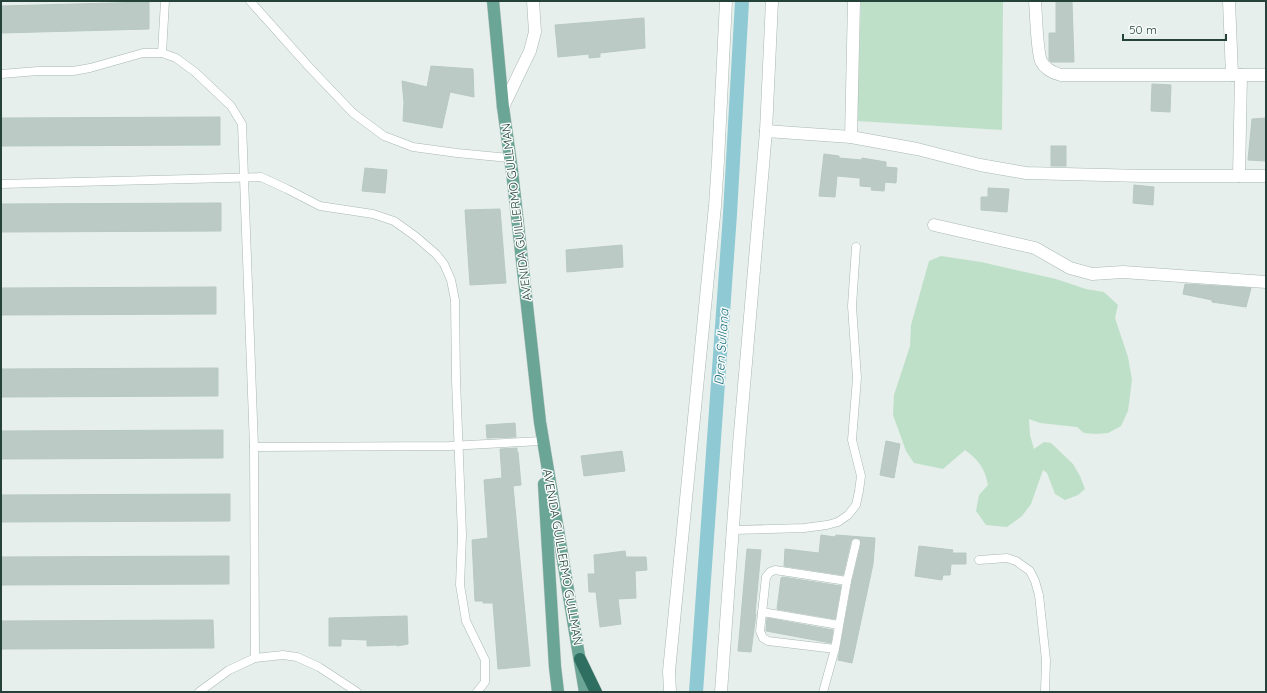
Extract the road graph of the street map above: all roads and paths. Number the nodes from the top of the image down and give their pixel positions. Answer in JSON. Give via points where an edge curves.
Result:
{"nodes":[{"id":1,"x":165,"y":1,"type":"edge"},
{"id":2,"x":250,"y":1,"type":"edge"},
{"id":3,"x":493,"y":1,"type":"edge"},
{"id":4,"x":532,"y":1,"type":"edge"},
{"id":5,"x":726,"y":1,"type":"edge"},
{"id":6,"x":772,"y":1,"type":"edge"},
{"id":7,"x":854,"y":1,"type":"edge"},
{"id":8,"x":1035,"y":1,"type":"edge"},
{"id":9,"x":1229,"y":1,"type":"edge"},
{"id":10,"x":162,"y":53,"type":"junction"},
{"id":11,"x":1,"y":74,"type":"edge"},
{"id":12,"x":1237,"y":75,"type":"junction"},
{"id":13,"x":1266,"y":75,"type":"edge"},
{"id":14,"x":503,"y":107,"type":"junction"},
{"id":15,"x":766,"y":131,"type":"junction"},
{"id":16,"x":851,"y":137,"type":"junction"},
{"id":17,"x":509,"y":158,"type":"junction"},
{"id":18,"x":1239,"y":176,"type":"junction"},
{"id":19,"x":1266,"y":176,"type":"edge"},
{"id":20,"x":244,"y":178,"type":"junction"},
{"id":21,"x":1,"y":184,"type":"edge"},
{"id":22,"x":934,"y":225,"type":"dead end"},
{"id":23,"x":856,"y":247,"type":"dead end"},
{"id":24,"x":1266,"y":282,"type":"edge"},
{"id":25,"x":540,"y":422,"type":"junction"},
{"id":26,"x":541,"y":441,"type":"junction"},
{"id":27,"x":459,"y":446,"type":"junction"},
{"id":28,"x":254,"y":447,"type":"junction"},
{"id":29,"x":733,"y":530,"type":"junction"},
{"id":30,"x":856,"y":543,"type":"dead end"},
{"id":31,"x":979,"y":560,"type":"dead end"},
{"id":32,"x":847,"y":581,"type":"junction"},
{"id":33,"x":762,"y":612,"type":"junction"},
{"id":34,"x":839,"y":625,"type":"junction"},
{"id":35,"x":835,"y":649,"type":"junction"},
{"id":36,"x":255,"y":658,"type":"junction"},
{"id":37,"x":580,"y":659,"type":"junction"},
{"id":38,"x":199,"y":692,"type":"edge"},
{"id":39,"x":357,"y":692,"type":"edge"},
{"id":40,"x":477,"y":692,"type":"edge"},
{"id":41,"x":558,"y":692,"type":"edge"},
{"id":42,"x":585,"y":692,"type":"edge"},
{"id":43,"x":596,"y":692,"type":"edge"},
{"id":44,"x":670,"y":692,"type":"edge"},
{"id":45,"x":721,"y":692,"type":"edge"},
{"id":46,"x":823,"y":692,"type":"edge"},
{"id":47,"x":1045,"y":692,"type":"edge"}],
"edges":[{"from":1,"to":10,"type":"lane"},
{"from":2,"to":17,"type":"lane","via":[[353,113],[384,136],[413,147]]},
{"from":3,"to":14,"type":"main road","name":"AVENIDA GUILLERMO GULLMAN"},
{"from":4,"to":14,"type":"street","via":[[535,32],[530,51]]},
{"from":5,"to":44,"type":"street","via":[[715,206],[669,671]]},
{"from":6,"to":15,"type":"street"},
{"from":7,"to":16,"type":"street"},
{"from":8,"to":12,"type":"street","via":[[1040,57],[1044,66],[1057,74]]},
{"from":9,"to":12,"type":"street"},
{"from":10,"to":11,"type":"lane","via":[[143,54],[73,71]]},
{"from":10,"to":20,"type":"lane","via":[[176,58],[191,69],[231,106],[238,116],[242,124]]},
{"from":12,"to":13,"type":"street"},
{"from":12,"to":18,"type":"street"},
{"from":14,"to":17,"type":"main road","name":"AVENIDA GUILLERMO GULLMAN"},
{"from":15,"to":16,"type":"street"},
{"from":15,"to":29,"type":"street"},
{"from":16,"to":18,"type":"street","via":[[1026,173]]},
{"from":17,"to":25,"type":"main road","name":"AVENIDA GUILLERMO GULLMAN"},
{"from":18,"to":19,"type":"street"},
{"from":20,"to":21,"type":"lane"},
{"from":20,"to":27,"type":"lane","via":[[261,177],[320,206],[373,214],[394,221],[436,254],[451,280],[455,300]]},
{"from":20,"to":28,"type":"lane"},
{"from":22,"to":24,"type":"street","via":[[1035,248],[1070,268],[1092,274],[1123,272]]},
{"from":23,"to":29,"type":"lane","via":[[852,306],[858,378],[852,440],[861,476],[856,504],[848,515],[838,522],[827,525]]},
{"from":25,"to":26,"type":"main road","name":"AVENIDA GUILLERMO GULLMAN"},
{"from":25,"to":37,"type":"main road","name":"AVENIDA GUILLERMO GULLMAN"},
{"from":26,"to":27,"type":"lane"},
{"from":26,"to":41,"type":"main road","name":"AVENIDA GUILLERMO GULLMAN"},
{"from":27,"to":28,"type":"lane"},
{"from":27,"to":40,"type":"lane","via":[[462,535],[460,585],[466,621],[485,660],[484,682]]},
{"from":28,"to":36,"type":"lane"},
{"from":29,"to":45,"type":"street"},
{"from":30,"to":32,"type":"lane"},
{"from":31,"to":47,"type":"lane","via":[[1007,558],[1016,561],[1030,571],[1035,581],[1039,595],[1046,660]]},
{"from":32,"to":33,"type":"lane","via":[[776,570],[770,572],[766,576]]},
{"from":32,"to":34,"type":"lane"},
{"from":33,"to":34,"type":"lane"},
{"from":33,"to":35,"type":"lane","via":[[760,631],[768,641]]},
{"from":34,"to":35,"type":"lane"},
{"from":35,"to":46,"type":"lane"},
{"from":36,"to":38,"type":"lane","via":[[229,670]]},
{"from":36,"to":39,"type":"lane","via":[[283,655],[297,657],[320,667]]},
{"from":37,"to":42,"type":"main road","name":"AVENIDA GUILLERMO GULLMAN"},
{"from":37,"to":43,"type":"highway"}]}
